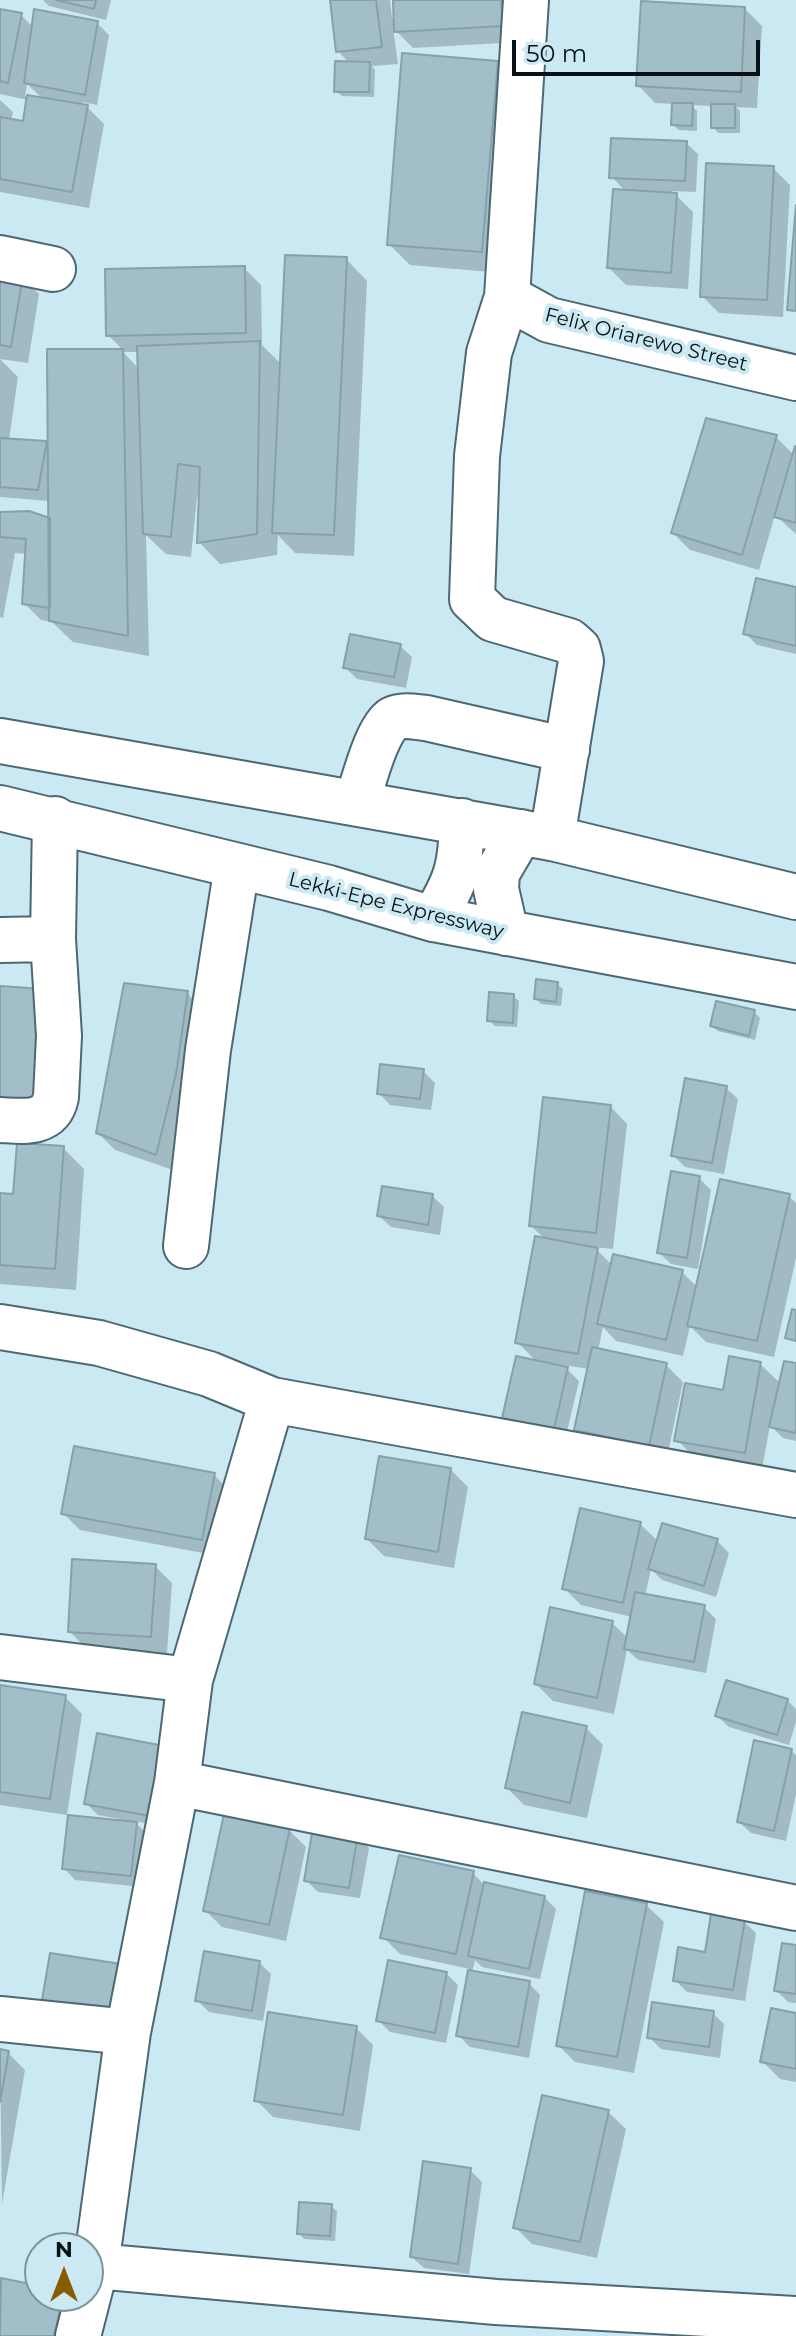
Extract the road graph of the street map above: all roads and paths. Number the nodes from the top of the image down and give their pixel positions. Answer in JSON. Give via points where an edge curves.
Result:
{"nodes":[{"id":1,"x":526,"y":0,"type":"edge"},
{"id":2,"x":0,"y":258,"type":"edge"},
{"id":3,"x":53,"y":269,"type":"dead end"},
{"id":4,"x":507,"y":297,"type":"junction"},
{"id":5,"x":796,"y":378,"type":"edge"},
{"id":6,"x":0,"y":741,"type":"edge"},
{"id":7,"x":567,"y":750,"type":"junction"},
{"id":8,"x":357,"y":802,"type":"junction"},
{"id":9,"x":0,"y":808,"type":"edge"},
{"id":10,"x":55,"y":819,"type":"junction"},
{"id":11,"x":462,"y":821,"type":"junction"},
{"id":12,"x":537,"y":835,"type":"junction"},
{"id":13,"x":237,"y":866,"type":"junction"},
{"id":14,"x":796,"y":897,"type":"edge"},
{"id":15,"x":433,"y":919,"type":"junction"},
{"id":16,"x":506,"y":933,"type":"junction"},
{"id":17,"x":53,"y":939,"type":"junction"},
{"id":18,"x":0,"y":940,"type":"edge"},
{"id":19,"x":796,"y":987,"type":"edge"},
{"id":20,"x":0,"y":1120,"type":"edge"},
{"id":21,"x":186,"y":1246,"type":"dead end"},
{"id":22,"x":0,"y":1327,"type":"edge"},
{"id":23,"x":272,"y":1400,"type":"junction"},
{"id":24,"x":796,"y":1495,"type":"edge"},
{"id":25,"x":0,"y":1657,"type":"edge"},
{"id":26,"x":190,"y":1680,"type":"junction"},
{"id":27,"x":177,"y":1783,"type":"junction"},
{"id":28,"x":796,"y":1908,"type":"edge"},
{"id":29,"x":0,"y":2019,"type":"edge"},
{"id":30,"x":128,"y":2032,"type":"junction"},
{"id":31,"x":101,"y":2232,"type":"edge"},
{"id":32,"x":104,"y":2267,"type":"edge"},
{"id":33,"x":84,"y":2312,"type":"edge"},
{"id":34,"x":493,"y":2319,"type":"edge"},
{"id":35,"x":796,"y":2319,"type":"edge"},
{"id":36,"x":78,"y":2336,"type":"edge"}],
"edges":[{"from":1,"to":4,"type":"main road"},
{"from":2,"to":3,"type":"main road"},
{"from":4,"to":5,"type":"main road","name":"Felix Oriarewo Street","via":[[549,320]]},
{"from":4,"to":7,"type":"main road","via":[[489,353],[477,456],[472,599],[493,619],[569,641],[578,649],[581,661]]},
{"from":6,"to":8,"type":"main road"},
{"from":7,"to":8,"type":"main road","via":[[426,718],[393,719],[383,730]]},
{"from":7,"to":12,"type":"main road"},
{"from":8,"to":11,"type":"main road"},
{"from":9,"to":10,"type":"main road","name":"Lekki-Epe Expressway"},
{"from":10,"to":13,"type":"main road","name":"Lekki-Epe Expressway"},
{"from":10,"to":17,"type":"main road"},
{"from":11,"to":12,"type":"main road"},
{"from":11,"to":15,"type":"main road","via":[[458,873]]},
{"from":12,"to":14,"type":"main road"},
{"from":12,"to":16,"type":"main road","via":[[497,873]]},
{"from":13,"to":15,"type":"main road","name":"Lekki-Epe Expressway"},
{"from":13,"to":21,"type":"main road","via":[[204,1078]]},
{"from":15,"to":16,"type":"main road","name":"Lekki-Epe Expressway"},
{"from":16,"to":19,"type":"main road","name":"Lekki-Epe Expressway"},
{"from":17,"to":18,"type":"main road"},
{"from":17,"to":20,"type":"main road","via":[[59,1036],[54,1106],[33,1122]]},
{"from":22,"to":23,"type":"main road","via":[[99,1343],[209,1374]]},
{"from":23,"to":24,"type":"main road"},
{"from":23,"to":26,"type":"main road"},
{"from":25,"to":26,"type":"main road"},
{"from":26,"to":27,"type":"main road"},
{"from":27,"to":28,"type":"main road"},
{"from":27,"to":30,"type":"main road"},
{"from":29,"to":30,"type":"main road"},
{"from":30,"to":31,"type":"main road"},
{"from":32,"to":34,"type":"main road"},
{"from":33,"to":36,"type":"main road"},
{"from":34,"to":35,"type":"main road"}]}
